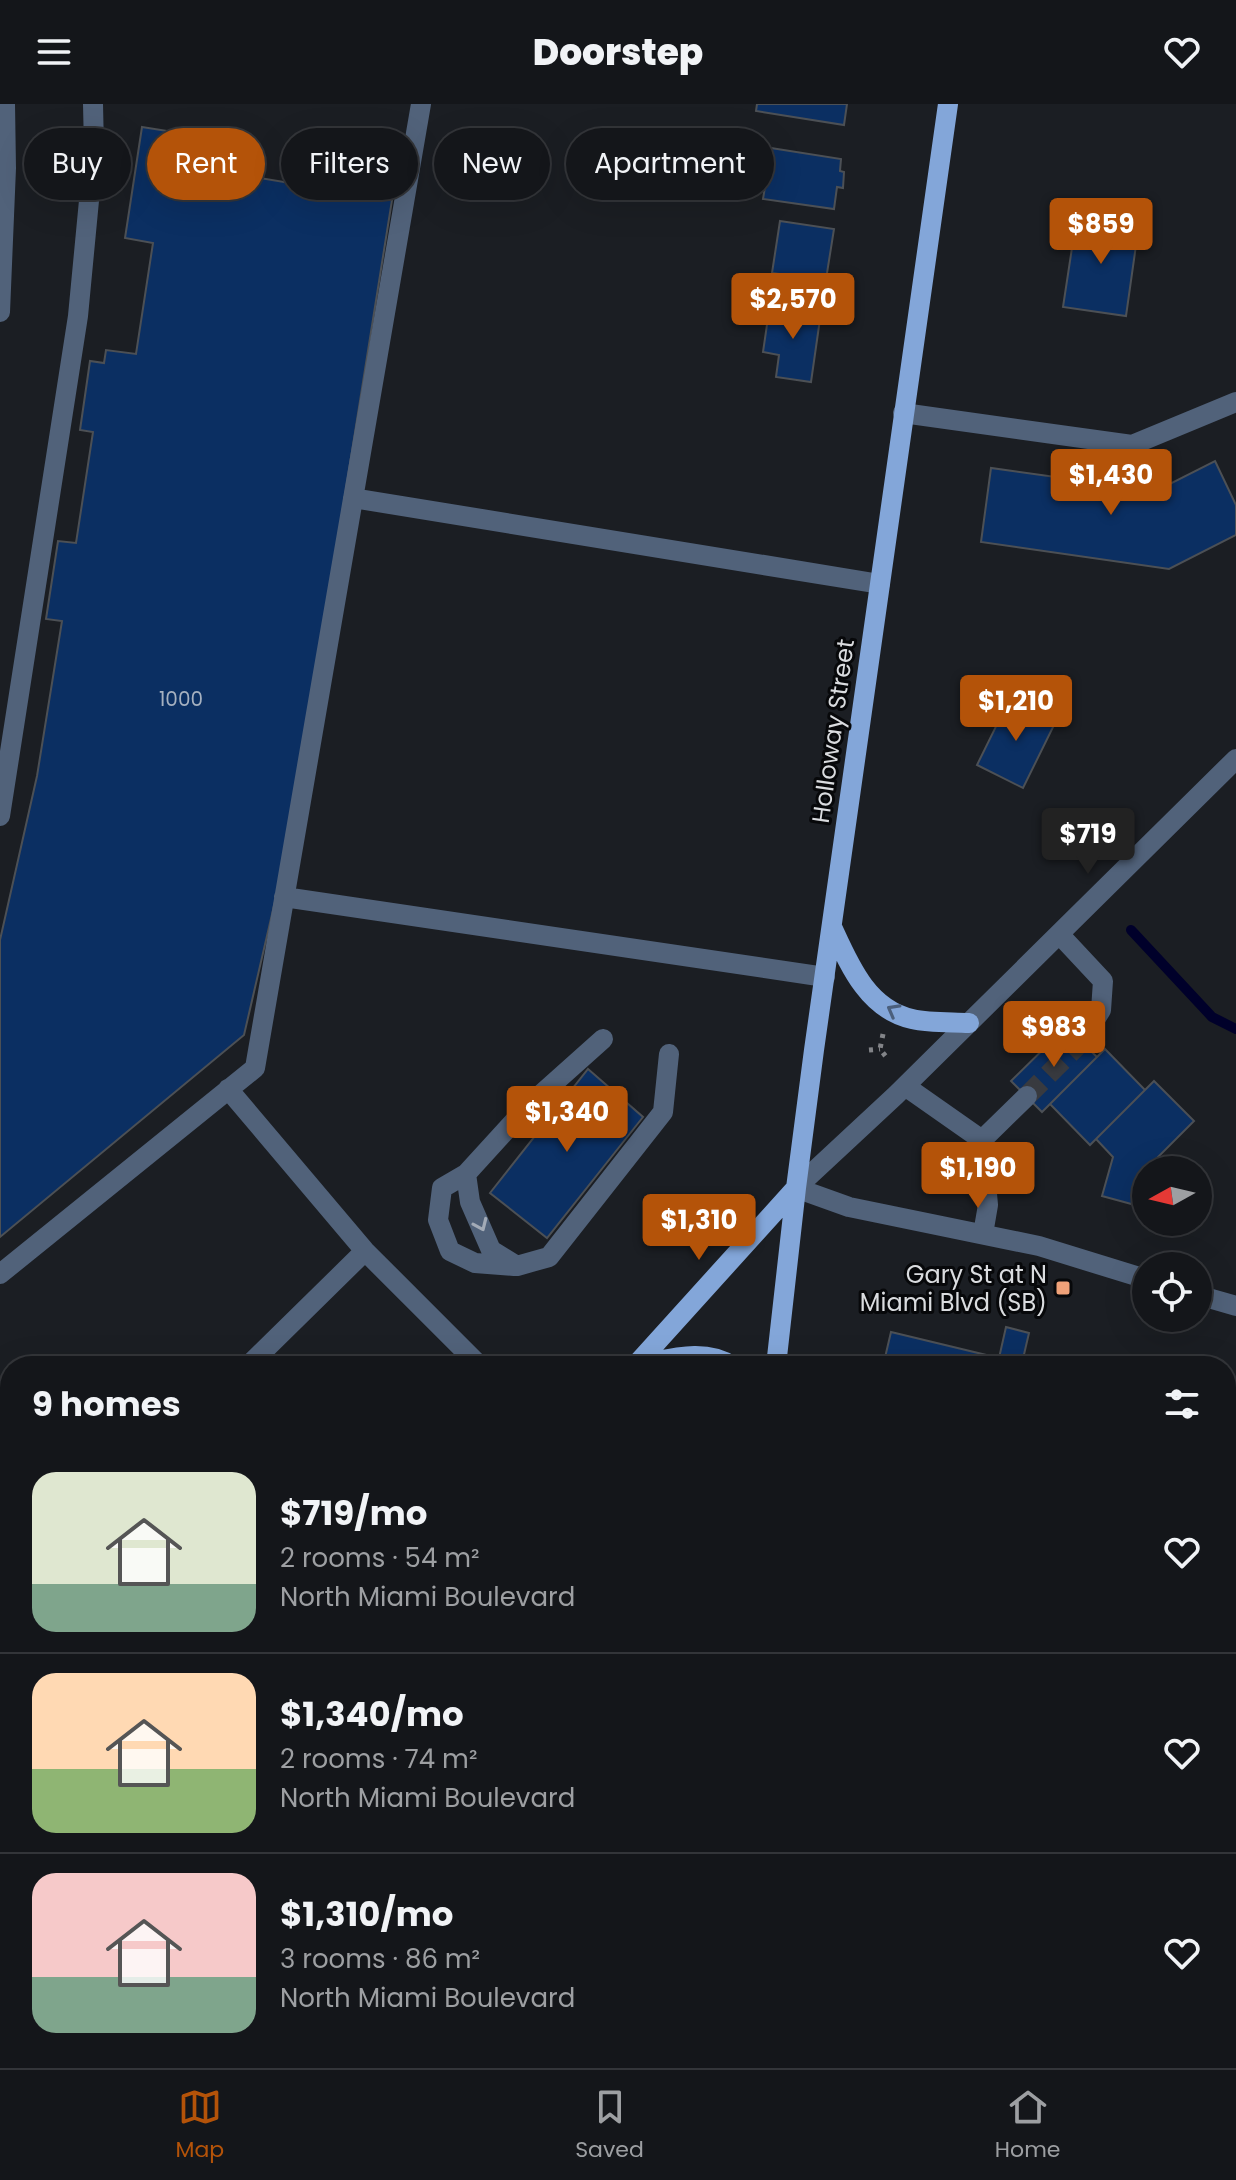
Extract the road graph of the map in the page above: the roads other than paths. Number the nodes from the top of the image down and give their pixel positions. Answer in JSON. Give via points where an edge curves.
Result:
{"nodes":[{"id":1,"x":5,"y":104,"type":"edge"},
{"id":2,"x":93,"y":104,"type":"edge"},
{"id":3,"x":421,"y":104,"type":"edge"},
{"id":4,"x":948,"y":104,"type":"edge"},
{"id":5,"x":0,"y":312,"type":"edge"},
{"id":6,"x":1236,"y":402,"type":"edge"},
{"id":7,"x":903,"y":413,"type":"junction"},
{"id":8,"x":353,"y":498,"type":"junction"},
{"id":9,"x":880,"y":584,"type":"junction"},
{"id":10,"x":1236,"y":759,"type":"edge"},
{"id":11,"x":0,"y":816,"type":"edge"},
{"id":12,"x":284,"y":897,"type":"junction"},
{"id":13,"x":832,"y":927,"type":"junction"},
{"id":14,"x":1060,"y":935,"type":"junction"},
{"id":15,"x":825,"y":977,"type":"junction"},
{"id":16,"x":969,"y":1023,"type":"junction"},
{"id":17,"x":603,"y":1039,"type":"dead end"},
{"id":18,"x":1081,"y":1042,"type":"tunnel mouth"},
{"id":19,"x":669,"y":1054,"type":"dead end"},
{"id":20,"x":905,"y":1086,"type":"junction"},
{"id":21,"x":228,"y":1089,"type":"junction"},
{"id":22,"x":1027,"y":1096,"type":"tunnel mouth"},
{"id":23,"x":982,"y":1140,"type":"junction"},
{"id":24,"x":466,"y":1174,"type":"junction"},
{"id":25,"x":796,"y":1188,"type":"junction"},
{"id":26,"x":983,"y":1234,"type":"junction"},
{"id":27,"x":365,"y":1251,"type":"junction"},
{"id":28,"x":517,"y":1266,"type":"junction"},
{"id":29,"x":0,"y":1274,"type":"edge"},
{"id":30,"x":1132,"y":1275,"type":"edge"},
{"id":31,"x":1212,"y":1299,"type":"edge"},
{"id":32,"x":1236,"y":1306,"type":"edge"},
{"id":33,"x":258,"y":1356,"type":"edge"},
{"id":34,"x":470,"y":1356,"type":"edge"},
{"id":35,"x":644,"y":1356,"type":"edge"},
{"id":36,"x":777,"y":1356,"type":"edge"}],
"edges":[{"from":1,"to":5,"type":"street"},
{"from":2,"to":11,"type":"street","via":[[94,148],[78,316]]},
{"from":3,"to":8,"type":"street"},
{"from":4,"to":7,"type":"main road","name":"Holloway Street"},
{"from":6,"to":7,"type":"street","via":[[1132,445]]},
{"from":7,"to":9,"type":"main road","name":"Holloway Street"},
{"from":8,"to":9,"type":"street"},
{"from":8,"to":12,"type":"street"},
{"from":9,"to":13,"type":"main road","name":"Holloway Street"},
{"from":10,"to":14,"type":"street"},
{"from":12,"to":15,"type":"street"},
{"from":12,"to":21,"type":"street","via":[[255,1068]]},
{"from":13,"to":15,"type":"main road","name":"Holloway Street"},
{"from":16,"to":13,"type":"main road","one_way":true,"via":[[893,1012],[876,1000],[849,964]]},
{"from":14,"to":16,"type":"street"},
{"from":14,"to":18,"type":"street","via":[[1103,981],[1101,1010]]},
{"from":15,"to":25,"type":"main road","name":"Holloway Street"},
{"from":16,"to":20,"type":"street"},
{"from":17,"to":24,"type":"street","via":[[528,1106]]},
{"from":19,"to":28,"type":"street","via":[[663,1112],[549,1257]]},
{"from":20,"to":23,"type":"street"},
{"from":20,"to":25,"type":"street"},
{"from":21,"to":27,"type":"street"},
{"from":21,"to":29,"type":"street"},
{"from":22,"to":23,"type":"street"},
{"from":23,"to":26,"type":"street","via":[[988,1205]]},
{"from":24,"to":28,"type":"street","one_way":true,"via":[[470,1202],[491,1250]]},
{"from":24,"to":28,"type":"street","via":[[442,1188],[438,1220],[450,1251],[475,1263]]},
{"from":25,"to":26,"type":"street","via":[[849,1207]]},
{"from":25,"to":35,"type":"main road"},
{"from":25,"to":36,"type":"main road","name":"Holloway Street"},
{"from":26,"to":30,"type":"street"},
{"from":27,"to":33,"type":"street"},
{"from":27,"to":34,"type":"street"},
{"from":31,"to":32,"type":"street"}]}
